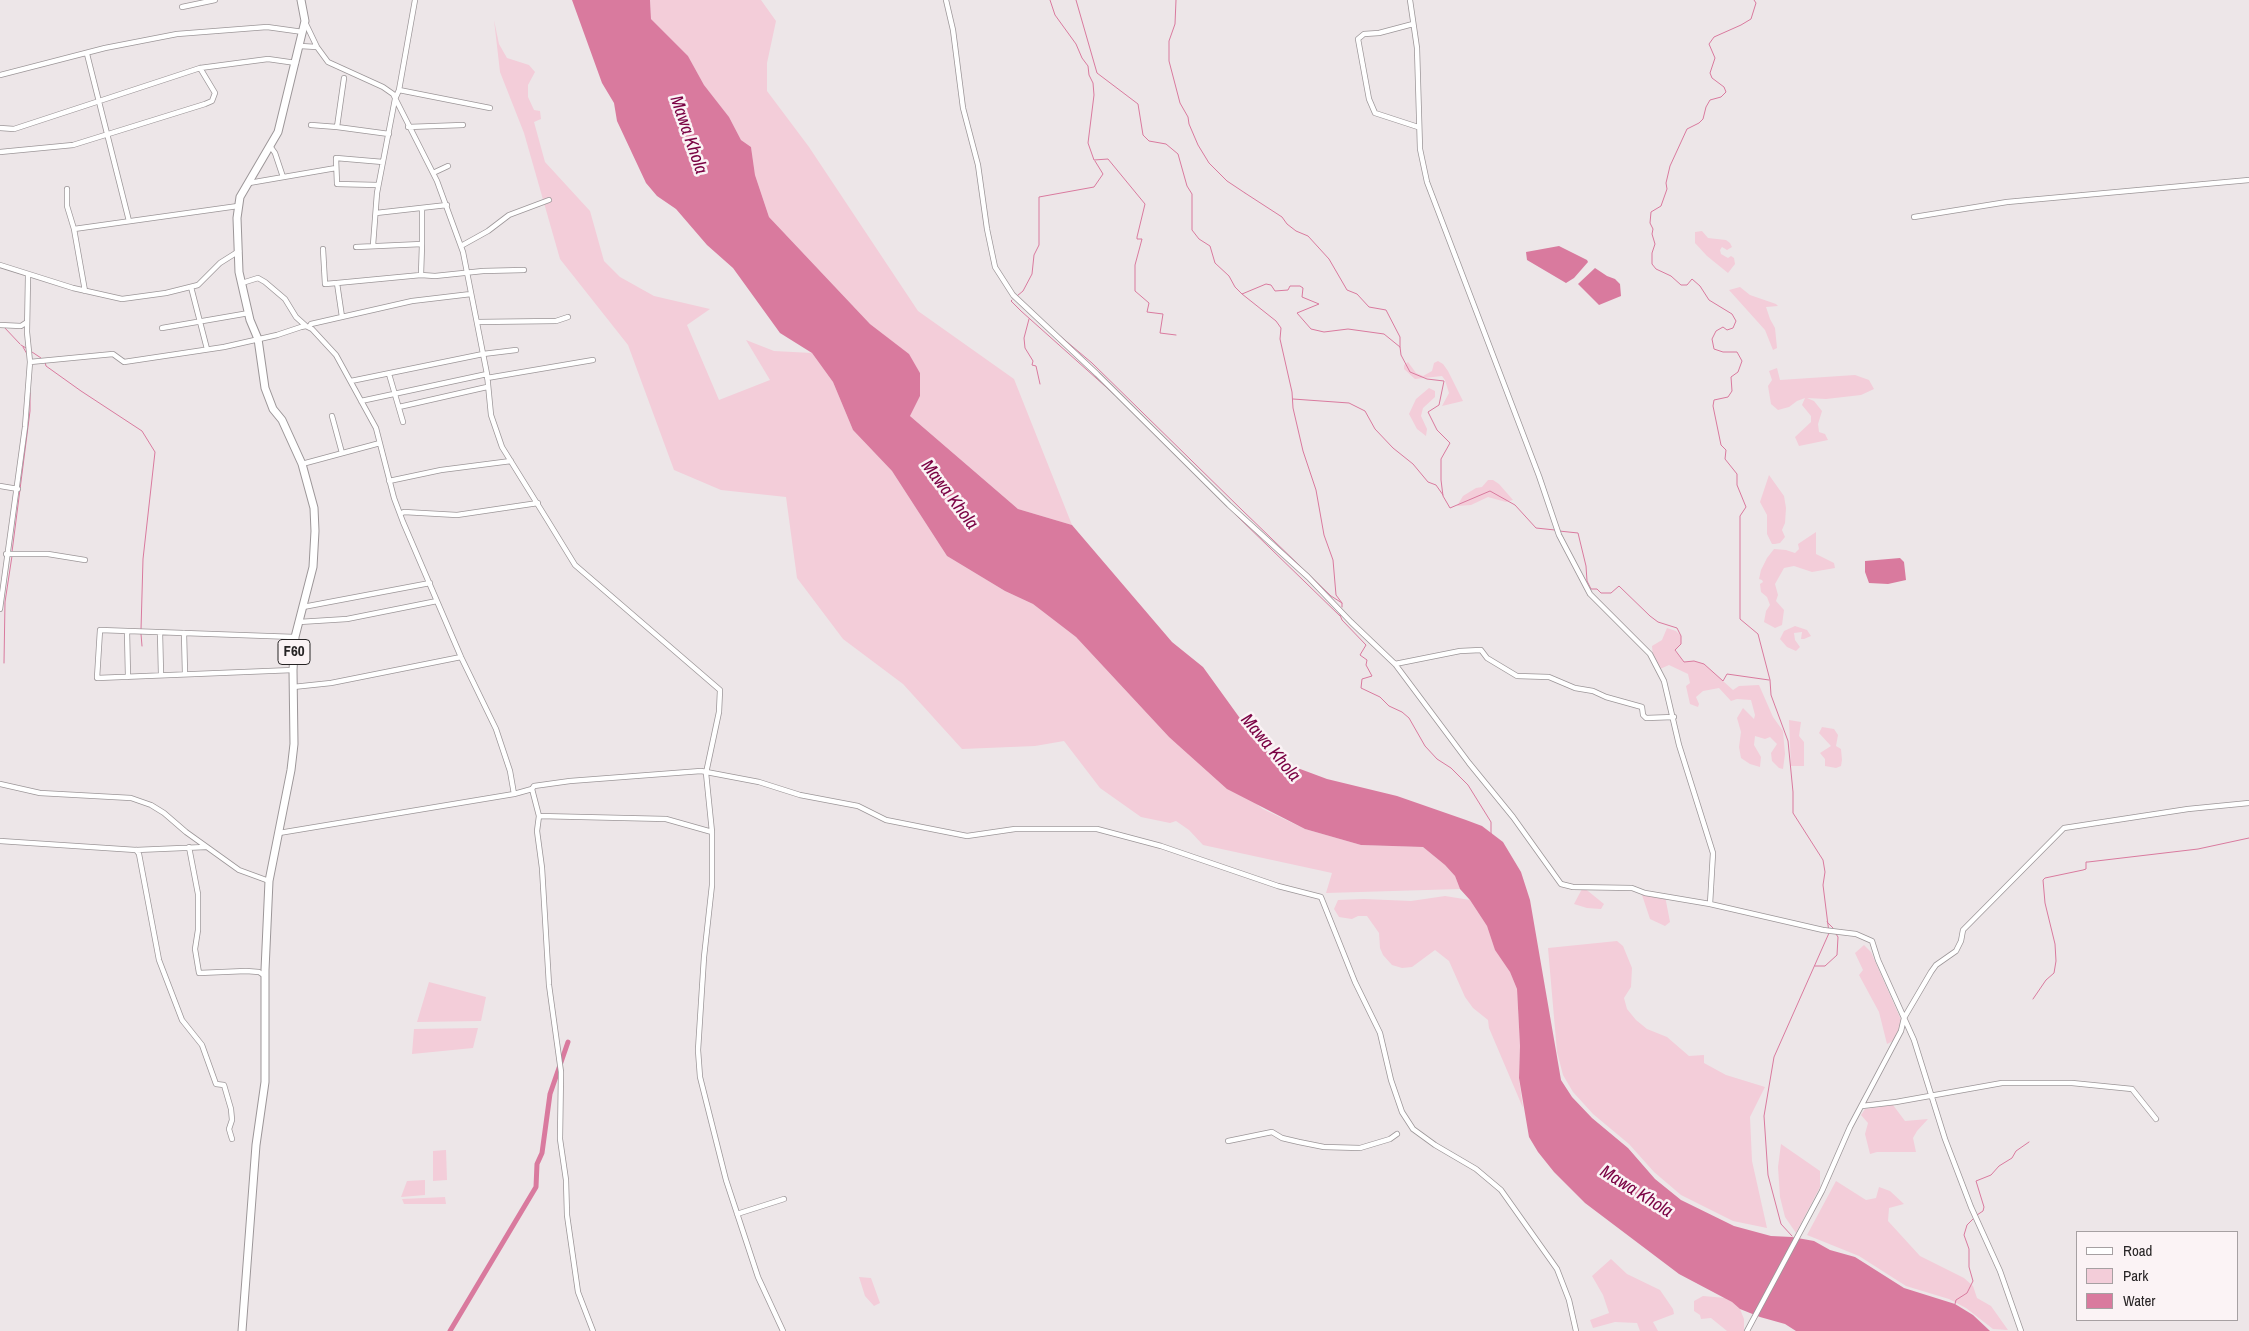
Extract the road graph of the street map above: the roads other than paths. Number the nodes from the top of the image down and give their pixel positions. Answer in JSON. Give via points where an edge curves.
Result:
{"nodes":[{"id":1,"x":216,"y":0,"type":"edge"},
{"id":2,"x":301,"y":0,"type":"edge"},
{"id":3,"x":415,"y":0,"type":"edge"},
{"id":4,"x":946,"y":0,"type":"edge"},
{"id":5,"x":1410,"y":0,"type":"edge"},
{"id":6,"x":201,"y":2,"type":"edge"},
{"id":7,"x":182,"y":7,"type":"dead end"},
{"id":8,"x":305,"y":21,"type":"junction"},
{"id":9,"x":1413,"y":24,"type":"junction"},
{"id":10,"x":303,"y":32,"type":"junction"},
{"id":11,"x":300,"y":46,"type":"junction"},
{"id":12,"x":317,"y":47,"type":"junction"},
{"id":13,"x":87,"y":54,"type":"junction"},
{"id":14,"x":296,"y":63,"type":"junction"},
{"id":15,"x":200,"y":68,"type":"junction"},
{"id":16,"x":0,"y":75,"type":"edge"},
{"id":17,"x":344,"y":78,"type":"dead end"},
{"id":18,"x":399,"y":90,"type":"junction"},
{"id":19,"x":395,"y":99,"type":"junction"},
{"id":20,"x":100,"y":101,"type":"junction"},
{"id":21,"x":490,"y":108,"type":"dead end"},
{"id":22,"x":311,"y":125,"type":"dead end"},
{"id":23,"x":463,"y":125,"type":"dead end"},
{"id":24,"x":337,"y":127,"type":"junction"},
{"id":25,"x":408,"y":127,"type":"junction"},
{"id":26,"x":1418,"y":127,"type":"junction"},
{"id":27,"x":0,"y":128,"type":"edge"},
{"id":28,"x":108,"y":133,"type":"junction"},
{"id":29,"x":389,"y":134,"type":"junction"},
{"id":30,"x":270,"y":146,"type":"junction"},
{"id":31,"x":0,"y":152,"type":"edge"},
{"id":32,"x":383,"y":162,"type":"junction"},
{"id":33,"x":448,"y":166,"type":"dead end"},
{"id":34,"x":336,"y":168,"type":"junction"},
{"id":35,"x":433,"y":173,"type":"junction"},
{"id":36,"x":283,"y":177,"type":"junction"},
{"id":37,"x":2249,"y":180,"type":"edge"},
{"id":38,"x":248,"y":183,"type":"junction"},
{"id":39,"x":378,"y":185,"type":"junction"},
{"id":40,"x":67,"y":189,"type":"dead end"},
{"id":41,"x":549,"y":200,"type":"dead end"},
{"id":42,"x":446,"y":205,"type":"junction"},
{"id":43,"x":238,"y":206,"type":"junction"},
{"id":44,"x":422,"y":208,"type":"junction"},
{"id":45,"x":376,"y":214,"type":"junction"},
{"id":46,"x":1914,"y":217,"type":"dead end"},
{"id":47,"x":130,"y":221,"type":"junction"},
{"id":48,"x":74,"y":228,"type":"junction"},
{"id":49,"x":422,"y":244,"type":"junction"},
{"id":50,"x":373,"y":245,"type":"junction"},
{"id":51,"x":461,"y":246,"type":"junction"},
{"id":52,"x":356,"y":247,"type":"dead end"},
{"id":53,"x":322,"y":249,"type":"dead end"},
{"id":54,"x":240,"y":252,"type":"junction"},
{"id":55,"x":0,"y":265,"type":"edge"},
{"id":56,"x":524,"y":270,"type":"dead end"},
{"id":57,"x":467,"y":273,"type":"junction"},
{"id":58,"x":421,"y":275,"type":"junction"},
{"id":59,"x":28,"y":276,"type":"junction"},
{"id":60,"x":242,"y":283,"type":"junction"},
{"id":61,"x":336,"y":283,"type":"junction"},
{"id":62,"x":191,"y":286,"type":"junction"},
{"id":63,"x":84,"y":291,"type":"junction"},
{"id":64,"x":471,"y":294,"type":"junction"},
{"id":65,"x":248,"y":313,"type":"junction"},
{"id":66,"x":342,"y":317,"type":"junction"},
{"id":67,"x":568,"y":317,"type":"dead end"},
{"id":68,"x":27,"y":322,"type":"junction"},
{"id":69,"x":200,"y":322,"type":"junction"},
{"id":70,"x":477,"y":322,"type":"junction"},
{"id":71,"x":0,"y":325,"type":"edge"},
{"id":72,"x":21,"y":326,"type":"junction"},
{"id":73,"x":308,"y":327,"type":"junction"},
{"id":74,"x":162,"y":328,"type":"dead end"},
{"id":75,"x":27,"y":330,"type":"junction"},
{"id":76,"x":258,"y":339,"type":"junction"},
{"id":77,"x":207,"y":349,"type":"junction"},
{"id":78,"x":516,"y":350,"type":"dead end"},
{"id":79,"x":483,"y":354,"type":"junction"},
{"id":80,"x":593,"y":360,"type":"dead end"},
{"id":81,"x":30,"y":362,"type":"junction"},
{"id":82,"x":390,"y":374,"type":"junction"},
{"id":83,"x":487,"y":376,"type":"junction"},
{"id":84,"x":351,"y":381,"type":"junction"},
{"id":85,"x":488,"y":387,"type":"junction"},
{"id":86,"x":395,"y":394,"type":"junction"},
{"id":87,"x":361,"y":401,"type":"junction"},
{"id":88,"x":399,"y":407,"type":"junction"},
{"id":89,"x":332,"y":416,"type":"dead end"},
{"id":90,"x":403,"y":422,"type":"dead end"},
{"id":91,"x":380,"y":443,"type":"junction"},
{"id":92,"x":342,"y":454,"type":"junction"},
{"id":93,"x":511,"y":461,"type":"junction"},
{"id":94,"x":302,"y":464,"type":"junction"},
{"id":95,"x":389,"y":481,"type":"junction"},
{"id":96,"x":0,"y":486,"type":"edge"},
{"id":97,"x":18,"y":489,"type":"junction"},
{"id":98,"x":538,"y":503,"type":"junction"},
{"id":99,"x":400,"y":514,"type":"junction"},
{"id":100,"x":6,"y":554,"type":"junction"},
{"id":101,"x":85,"y":560,"type":"dead end"},
{"id":102,"x":430,"y":583,"type":"junction"},
{"id":103,"x":437,"y":601,"type":"junction"},
{"id":104,"x":303,"y":607,"type":"junction"},
{"id":105,"x":0,"y":609,"type":"edge"},
{"id":106,"x":299,"y":622,"type":"junction"},
{"id":107,"x":127,"y":631,"type":"junction"},
{"id":108,"x":160,"y":632,"type":"junction"},
{"id":109,"x":184,"y":633,"type":"junction"},
{"id":110,"x":295,"y":637,"type":"junction"},
{"id":111,"x":461,"y":657,"type":"junction"},
{"id":112,"x":1395,"y":664,"type":"junction"},
{"id":113,"x":293,"y":670,"type":"junction"},
{"id":114,"x":185,"y":674,"type":"junction"},
{"id":115,"x":161,"y":675,"type":"junction"},
{"id":116,"x":128,"y":677,"type":"junction"},
{"id":117,"x":293,"y":687,"type":"junction"},
{"id":118,"x":1674,"y":717,"type":"junction"},
{"id":119,"x":706,"y":773,"type":"junction"},
{"id":120,"x":0,"y":784,"type":"edge"},
{"id":121,"x":532,"y":789,"type":"junction"},
{"id":122,"x":514,"y":794,"type":"junction"},
{"id":123,"x":2249,"y":803,"type":"edge"},
{"id":124,"x":539,"y":816,"type":"junction"},
{"id":125,"x":279,"y":832,"type":"junction"},
{"id":126,"x":712,"y":832,"type":"junction"},
{"id":127,"x":0,"y":841,"type":"edge"},
{"id":128,"x":189,"y":847,"type":"junction"},
{"id":129,"x":206,"y":847,"type":"junction"},
{"id":130,"x":136,"y":850,"type":"junction"},
{"id":131,"x":269,"y":881,"type":"junction"},
{"id":132,"x":1710,"y":904,"type":"junction"},
{"id":133,"x":265,"y":976,"type":"junction"},
{"id":134,"x":1904,"y":1018,"type":"junction"},
{"id":135,"x":1931,"y":1096,"type":"junction"},
{"id":136,"x":1862,"y":1106,"type":"junction"},
{"id":137,"x":2156,"y":1119,"type":"dead end"},
{"id":138,"x":1397,"y":1134,"type":"dead end"},
{"id":139,"x":232,"y":1139,"type":"dead end"},
{"id":140,"x":1228,"y":1141,"type":"dead end"},
{"id":141,"x":784,"y":1200,"type":"dead end"},
{"id":142,"x":737,"y":1214,"type":"junction"},
{"id":143,"x":242,"y":1331,"type":"edge"},
{"id":144,"x":593,"y":1331,"type":"edge"},
{"id":145,"x":783,"y":1331,"type":"edge"},
{"id":146,"x":1576,"y":1331,"type":"edge"},
{"id":147,"x":1747,"y":1331,"type":"edge"},
{"id":148,"x":2021,"y":1331,"type":"edge"}],
"edges":[{"from":1,"to":6,"type":"street"},
{"from":2,"to":8,"type":"main road","number":"F60"},
{"from":3,"to":18,"type":"street"},
{"from":4,"to":112,"type":"street","via":[[987,229],[996,267],[1012,295]]},
{"from":5,"to":9,"type":"street"},
{"from":6,"to":7,"type":"street"},
{"from":8,"to":10,"type":"main road","number":"F60"},
{"from":8,"to":12,"type":"street"},
{"from":9,"to":26,"type":"street","via":[[1417,48]]},
{"from":9,"to":26,"type":"street","via":[[1364,34],[1358,39],[1375,113]]},
{"from":10,"to":11,"type":"main road","number":"F60"},
{"from":10,"to":13,"type":"street","via":[[267,27],[205,31]]},
{"from":11,"to":12,"type":"street"},
{"from":11,"to":14,"type":"main road","number":"F60"},
{"from":12,"to":19,"type":"street","via":[[328,62],[383,87]]},
{"from":13,"to":16,"type":"street"},
{"from":13,"to":20,"type":"street"},
{"from":14,"to":15,"type":"street","via":[[268,59]]},
{"from":14,"to":30,"type":"main road","number":"F60","via":[[278,132]]},
{"from":15,"to":20,"type":"street"},
{"from":15,"to":28,"type":"street","via":[[215,93],[212,101]]},
{"from":17,"to":24,"type":"street"},
{"from":18,"to":19,"type":"street"},
{"from":18,"to":21,"type":"street"},
{"from":19,"to":25,"type":"street"},
{"from":19,"to":29,"type":"street"},
{"from":20,"to":27,"type":"street","via":[[14,129]]},
{"from":20,"to":28,"type":"street"},
{"from":22,"to":24,"type":"street"},
{"from":23,"to":25,"type":"street"},
{"from":24,"to":29,"type":"street"},
{"from":25,"to":35,"type":"street"},
{"from":26,"to":118,"type":"street","via":[[1426,182],[1559,535],[1590,594],[1638,640],[1654,661],[1664,681]]},
{"from":28,"to":31,"type":"street","via":[[72,145]]},
{"from":28,"to":47,"type":"street"},
{"from":29,"to":32,"type":"street"},
{"from":30,"to":36,"type":"street"},
{"from":30,"to":38,"type":"main road","number":"F60"},
{"from":32,"to":34,"type":"street","via":[[336,158]]},
{"from":32,"to":39,"type":"street"},
{"from":33,"to":35,"type":"street"},
{"from":34,"to":36,"type":"street"},
{"from":34,"to":39,"type":"street","via":[[337,184]]},
{"from":35,"to":42,"type":"street"},
{"from":36,"to":38,"type":"street"},
{"from":37,"to":46,"type":"street","via":[[2007,202]]},
{"from":38,"to":43,"type":"main road","number":"F60"},
{"from":39,"to":45,"type":"street"},
{"from":40,"to":48,"type":"street","via":[[67,206]]},
{"from":41,"to":51,"type":"street","via":[[508,216]]},
{"from":42,"to":44,"type":"street"},
{"from":42,"to":51,"type":"street"},
{"from":43,"to":47,"type":"street"},
{"from":43,"to":54,"type":"main road","number":"F60"},
{"from":44,"to":45,"type":"street"},
{"from":44,"to":49,"type":"street"},
{"from":45,"to":50,"type":"street"},
{"from":47,"to":48,"type":"street"},
{"from":48,"to":63,"type":"street"},
{"from":49,"to":50,"type":"street"},
{"from":49,"to":58,"type":"street"},
{"from":50,"to":52,"type":"street"},
{"from":51,"to":57,"type":"street"},
{"from":53,"to":61,"type":"street","via":[[325,284]]},
{"from":54,"to":60,"type":"main road","number":"F60"},
{"from":54,"to":62,"type":"street","via":[[220,263],[198,285]]},
{"from":55,"to":59,"type":"street"},
{"from":56,"to":57,"type":"street"},
{"from":57,"to":58,"type":"street"},
{"from":57,"to":64,"type":"street"},
{"from":58,"to":61,"type":"street"},
{"from":59,"to":63,"type":"street"},
{"from":59,"to":68,"type":"street"},
{"from":60,"to":65,"type":"main road","number":"F60"},
{"from":60,"to":73,"type":"street","via":[[258,278],[266,282]]},
{"from":61,"to":66,"type":"street"},
{"from":62,"to":63,"type":"street","via":[[122,299]]},
{"from":62,"to":69,"type":"street"},
{"from":64,"to":66,"type":"street","via":[[412,301]]},
{"from":64,"to":70,"type":"street"},
{"from":65,"to":69,"type":"street"},
{"from":65,"to":76,"type":"main road","number":"F60"},
{"from":66,"to":73,"type":"street"},
{"from":67,"to":70,"type":"street","via":[[556,321]]},
{"from":68,"to":72,"type":"street"},
{"from":68,"to":75,"type":"street"},
{"from":69,"to":74,"type":"street"},
{"from":69,"to":77,"type":"street"},
{"from":70,"to":79,"type":"street"},
{"from":71,"to":72,"type":"street"},
{"from":72,"to":75,"type":"street"},
{"from":73,"to":76,"type":"street"},
{"from":73,"to":84,"type":"street","via":[[336,355]]},
{"from":75,"to":81,"type":"street"},
{"from":76,"to":77,"type":"street"},
{"from":76,"to":94,"type":"main road","number":"F60","via":[[268,398]]},
{"from":77,"to":81,"type":"street","via":[[124,362],[113,354]]},
{"from":78,"to":79,"type":"street"},
{"from":79,"to":82,"type":"street"},
{"from":79,"to":83,"type":"street"},
{"from":80,"to":83,"type":"street"},
{"from":81,"to":97,"type":"street"},
{"from":82,"to":84,"type":"street"},
{"from":82,"to":86,"type":"street"},
{"from":83,"to":85,"type":"street"},
{"from":83,"to":86,"type":"street"},
{"from":84,"to":87,"type":"street"},
{"from":85,"to":88,"type":"street"},
{"from":85,"to":93,"type":"street","via":[[491,415],[502,447]]},
{"from":86,"to":87,"type":"street"},
{"from":86,"to":88,"type":"street"},
{"from":87,"to":91,"type":"street","via":[[376,428]]},
{"from":88,"to":90,"type":"street"},
{"from":89,"to":92,"type":"street"},
{"from":91,"to":92,"type":"street"},
{"from":91,"to":95,"type":"street"},
{"from":92,"to":94,"type":"street"},
{"from":93,"to":95,"type":"street"},
{"from":93,"to":98,"type":"street"},
{"from":94,"to":104,"type":"main road","number":"F60","via":[[315,527],[313,567]]},
{"from":95,"to":99,"type":"street"},
{"from":96,"to":97,"type":"street"},
{"from":97,"to":100,"type":"street"},
{"from":98,"to":99,"type":"street","via":[[457,515]]},
{"from":98,"to":119,"type":"street","via":[[575,565],[720,690],[719,712]]},
{"from":99,"to":102,"type":"street"},
{"from":100,"to":101,"type":"street","via":[[48,554]]},
{"from":100,"to":105,"type":"street"},
{"from":102,"to":103,"type":"street"},
{"from":102,"to":104,"type":"street"},
{"from":103,"to":106,"type":"street","via":[[347,619]]},
{"from":103,"to":111,"type":"street"},
{"from":104,"to":106,"type":"main road","number":"F60"},
{"from":106,"to":110,"type":"main road","number":"F60"},
{"from":107,"to":108,"type":"street"},
{"from":107,"to":116,"type":"street"},
{"from":107,"to":116,"type":"street","via":[[100,630],[97,678]]},
{"from":108,"to":109,"type":"street"},
{"from":108,"to":115,"type":"street"},
{"from":109,"to":110,"type":"street"},
{"from":109,"to":114,"type":"street"},
{"from":110,"to":113,"type":"main road","number":"F60"},
{"from":111,"to":117,"type":"street","via":[[331,683]]},
{"from":111,"to":122,"type":"street","via":[[496,729]]},
{"from":112,"to":118,"type":"street","via":[[1481,650],[1487,658],[1517,676],[1549,677],[1575,688],[1593,691],[1642,707],[1646,718]]},
{"from":112,"to":132,"type":"street","via":[[1561,884],[1628,888]]},
{"from":113,"to":114,"type":"street"},
{"from":113,"to":117,"type":"main road","number":"F60"},
{"from":114,"to":115,"type":"street"},
{"from":115,"to":116,"type":"street"},
{"from":117,"to":125,"type":"main road","number":"F60","via":[[294,744]]},
{"from":118,"to":132,"type":"street","via":[[1692,790],[1714,853]]},
{"from":119,"to":121,"type":"street","via":[[570,781],[534,786]]},
{"from":119,"to":126,"type":"street"},
{"from":119,"to":146,"type":"street","via":[[759,782],[800,795],[858,806],[886,820],[967,836],[1016,828],[1097,829],[1321,897],[1355,982],[1380,1033],[1402,1112],[1414,1129],[1476,1169],[1501,1190],[1557,1269]]},
{"from":120,"to":129,"type":"street","via":[[40,793],[131,798],[164,813]]},
{"from":121,"to":122,"type":"street"},
{"from":121,"to":124,"type":"street"},
{"from":122,"to":125,"type":"street"},
{"from":123,"to":134,"type":"street","via":[[2064,828],[1963,930],[1956,951],[1936,965]]},
{"from":124,"to":126,"type":"street","via":[[666,819]]},
{"from":124,"to":144,"type":"street","via":[[537,831],[549,985],[561,1072],[560,1139],[567,1215],[578,1292]]},
{"from":125,"to":131,"type":"main road","number":"F60"},
{"from":126,"to":142,"type":"street","via":[[712,885],[698,1050],[700,1077]]},
{"from":127,"to":130,"type":"street"},
{"from":128,"to":129,"type":"street"},
{"from":128,"to":130,"type":"street"},
{"from":128,"to":133,"type":"street","via":[[198,894],[195,949],[199,973],[246,971]]},
{"from":129,"to":131,"type":"street","via":[[239,870]]},
{"from":130,"to":139,"type":"street","via":[[159,960],[182,1020],[202,1045],[216,1084],[224,1085],[231,1109],[229,1128]]},
{"from":131,"to":133,"type":"main road","number":"F60"},
{"from":132,"to":134,"type":"street","via":[[1823,930],[1856,934],[1872,941]]},
{"from":133,"to":143,"type":"main road","number":"F60","via":[[265,1082],[256,1145]]},
{"from":134,"to":135,"type":"street"},
{"from":134,"to":136,"type":"street"},
{"from":135,"to":136,"type":"street"},
{"from":135,"to":137,"type":"street","via":[[2002,1082],[2126,1087],[2132,1089]]},
{"from":135,"to":148,"type":"street"},
{"from":136,"to":147,"type":"street","via":[[1822,1191]]},
{"from":138,"to":140,"type":"street","via":[[1360,1148],[1324,1147],[1282,1138],[1272,1132]]},
{"from":141,"to":142,"type":"street"},
{"from":142,"to":145,"type":"street","via":[[761,1286]]}]}
